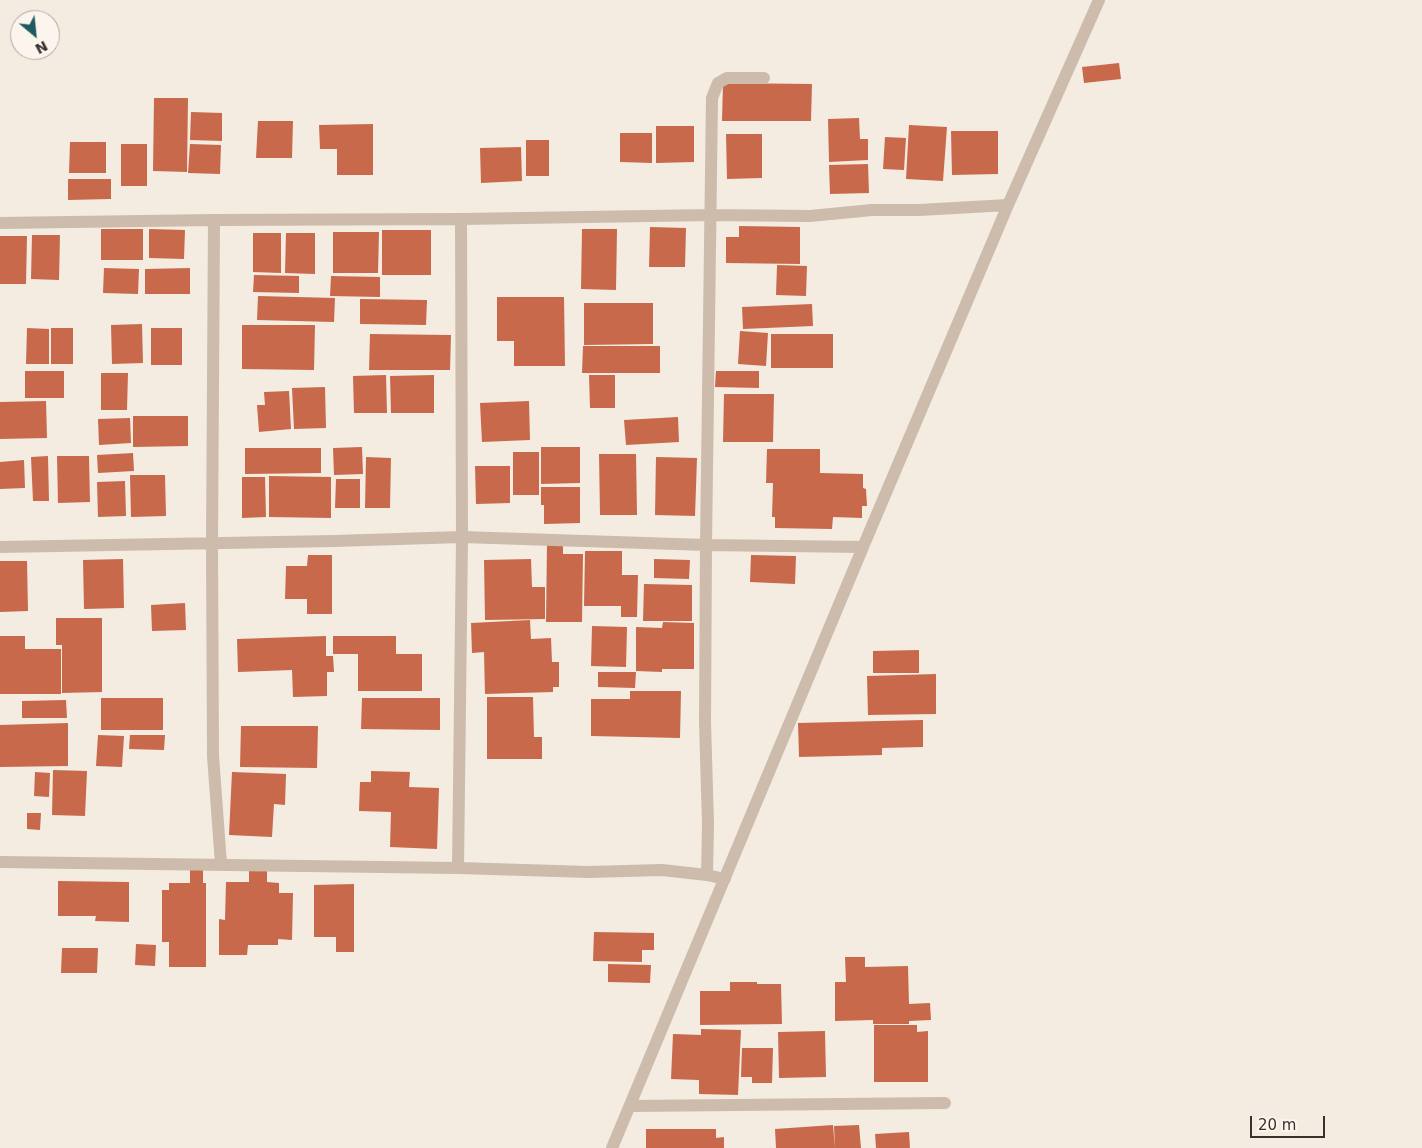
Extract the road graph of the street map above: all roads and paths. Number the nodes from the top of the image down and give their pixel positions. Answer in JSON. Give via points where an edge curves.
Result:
{"nodes":[{"id":1,"x":1099,"y":0,"type":"edge"},
{"id":2,"x":764,"y":78,"type":"dead end"},
{"id":3,"x":1008,"y":205,"type":"junction"},
{"id":4,"x":711,"y":215,"type":"junction"},
{"id":5,"x":461,"y":219,"type":"junction"},
{"id":6,"x":214,"y":220,"type":"junction"},
{"id":7,"x":0,"y":223,"type":"edge"},
{"id":8,"x":462,"y":537,"type":"junction"},
{"id":9,"x":212,"y":544,"type":"junction"},
{"id":10,"x":706,"y":545,"type":"junction"},
{"id":11,"x":0,"y":547,"type":"edge"},
{"id":12,"x":863,"y":547,"type":"junction"},
{"id":13,"x":0,"y":862,"type":"edge"},
{"id":14,"x":221,"y":864,"type":"junction"},
{"id":15,"x":458,"y":868,"type":"junction"},
{"id":16,"x":707,"y":875,"type":"junction"},
{"id":17,"x":725,"y":879,"type":"junction"},
{"id":18,"x":945,"y":1103,"type":"dead end"},
{"id":19,"x":630,"y":1106,"type":"junction"},
{"id":20,"x":612,"y":1148,"type":"edge"}],
"edges":[{"from":1,"to":3,"type":"street"},
{"from":2,"to":4,"type":"street","via":[[727,78],[718,83],[712,98]]},
{"from":3,"to":4,"type":"street","via":[[872,210],[810,216]]},
{"from":3,"to":12,"type":"street"},
{"from":4,"to":5,"type":"street"},
{"from":4,"to":10,"type":"street"},
{"from":5,"to":6,"type":"street"},
{"from":5,"to":8,"type":"street"},
{"from":6,"to":7,"type":"street"},
{"from":6,"to":9,"type":"street"},
{"from":8,"to":9,"type":"street"},
{"from":8,"to":10,"type":"street"},
{"from":8,"to":15,"type":"street"},
{"from":9,"to":11,"type":"street"},
{"from":9,"to":14,"type":"street","via":[[213,756]]},
{"from":10,"to":12,"type":"street"},
{"from":10,"to":16,"type":"street"},
{"from":12,"to":17,"type":"street"},
{"from":13,"to":14,"type":"street"},
{"from":14,"to":15,"type":"street"},
{"from":15,"to":16,"type":"street","via":[[589,872],[662,870]]},
{"from":16,"to":17,"type":"street"},
{"from":17,"to":19,"type":"street"},
{"from":18,"to":19,"type":"street"},
{"from":19,"to":20,"type":"street"}]}
